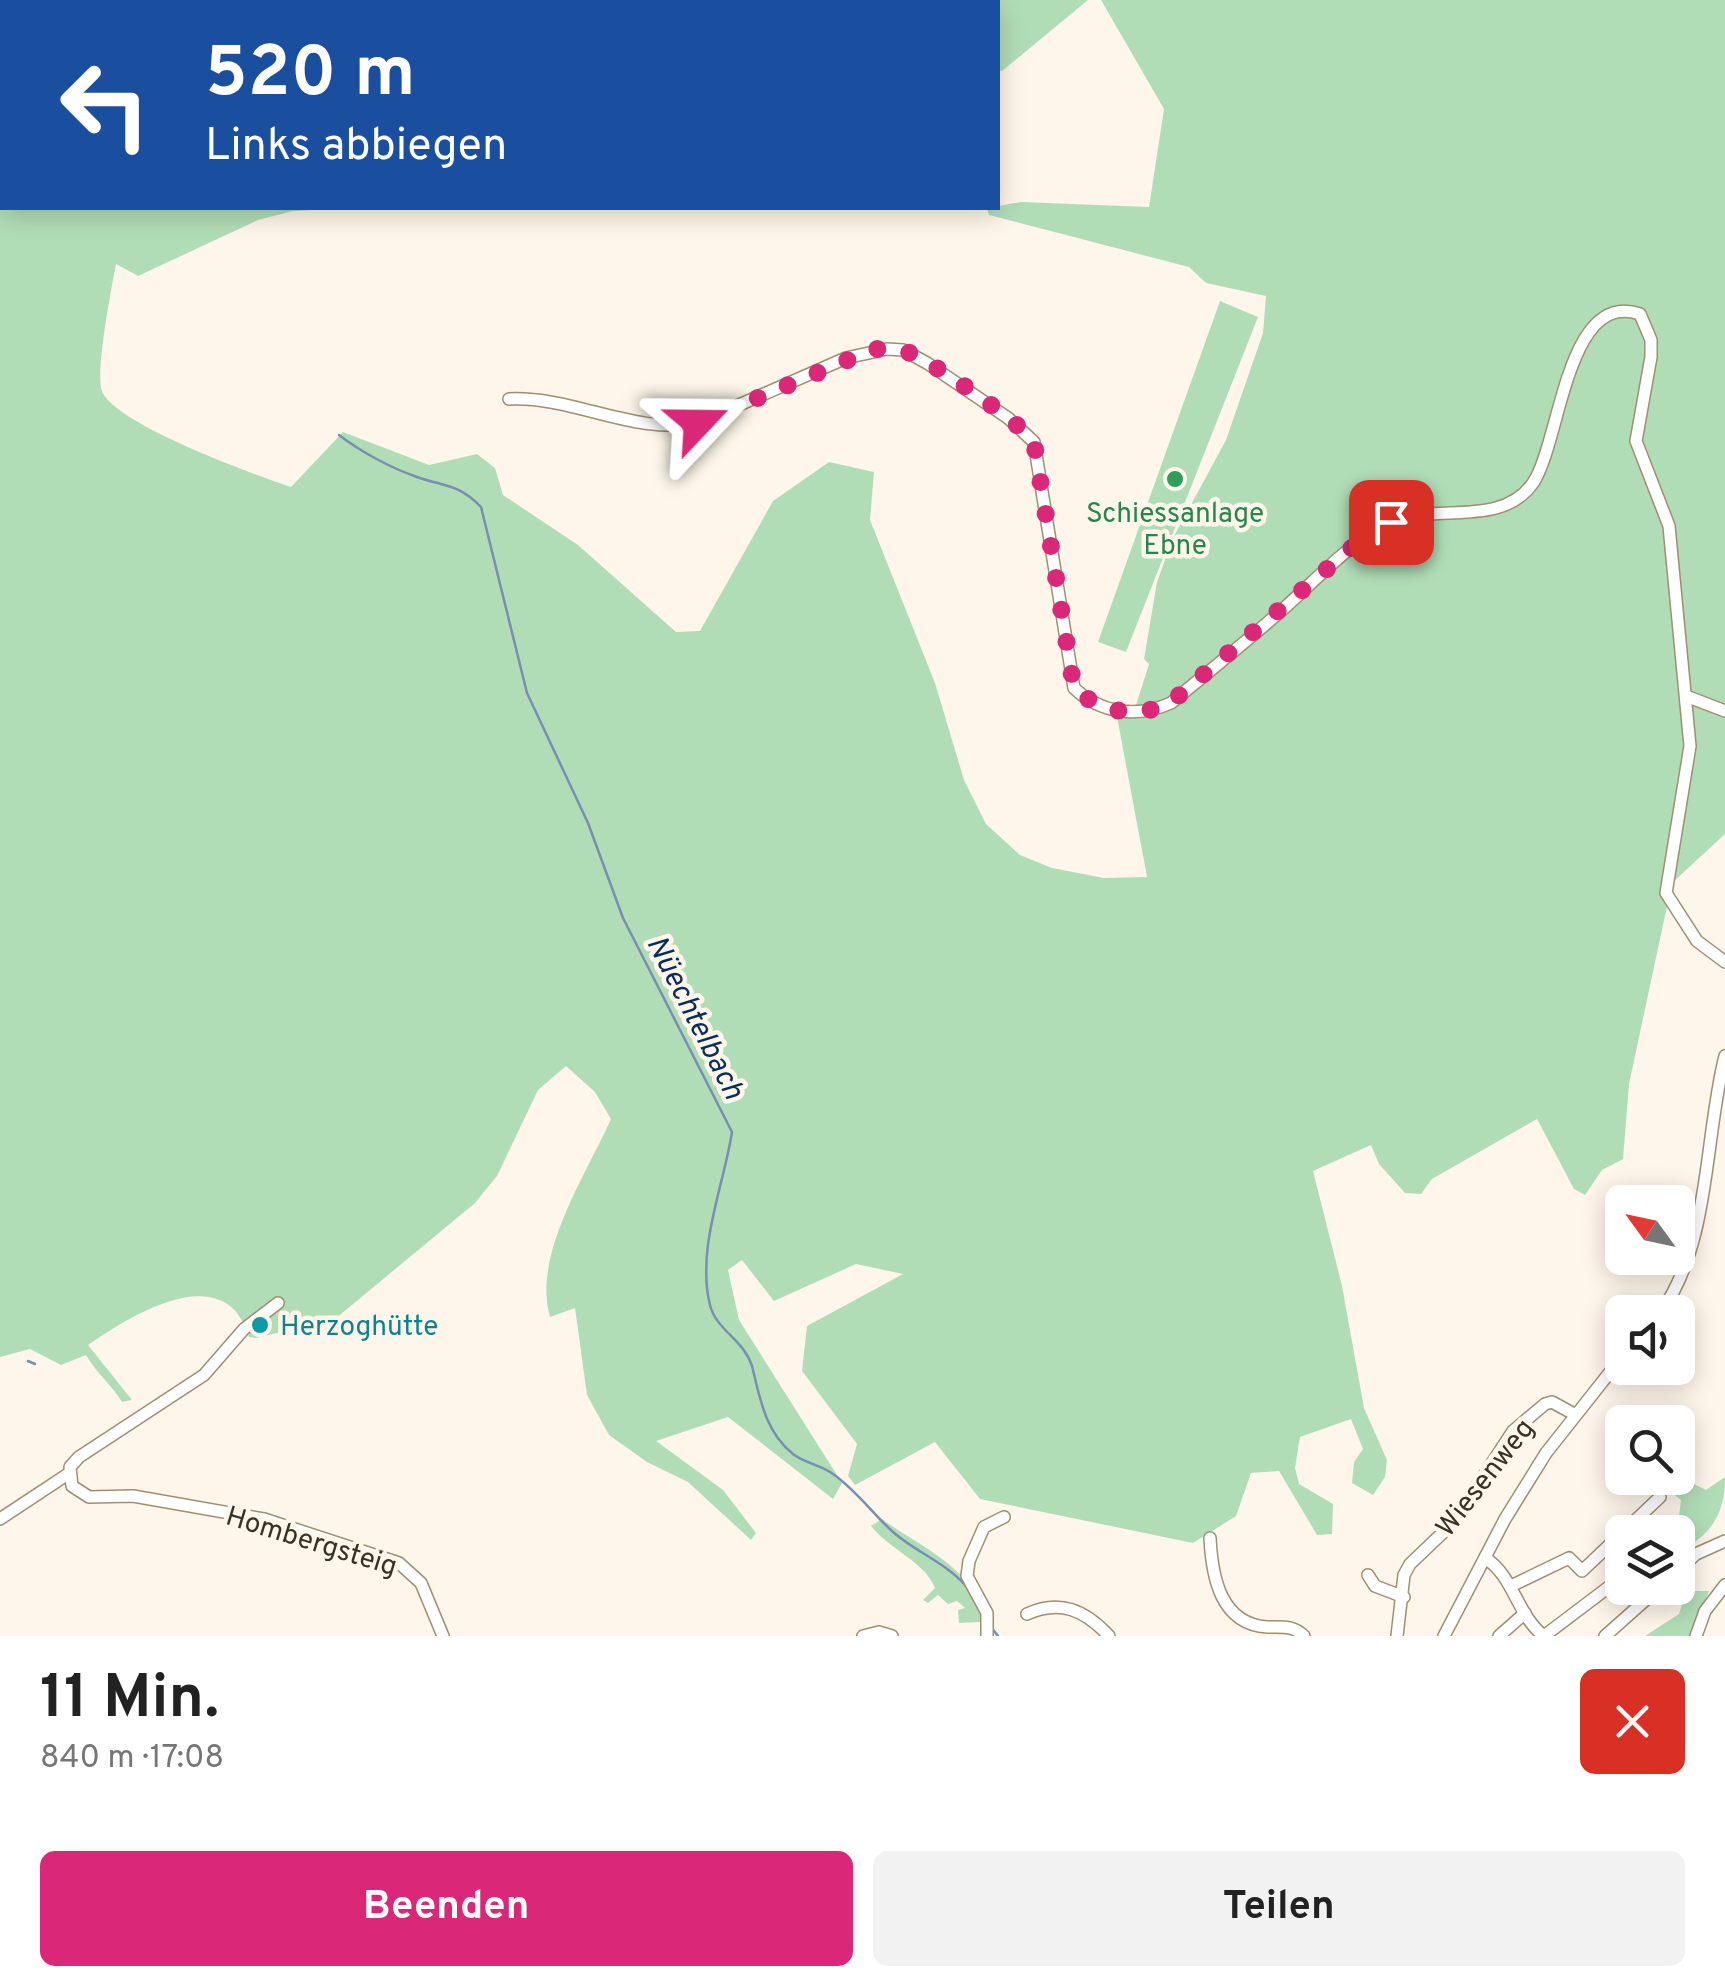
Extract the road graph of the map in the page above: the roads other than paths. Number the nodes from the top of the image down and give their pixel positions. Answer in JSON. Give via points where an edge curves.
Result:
{"nodes":[{"id":1,"x":509,"y":399,"type":"dead end"},
{"id":2,"x":1686,"y":696,"type":"junction"},
{"id":3,"x":1725,"y":711,"type":"edge"},
{"id":4,"x":1725,"y":962,"type":"edge"},
{"id":5,"x":1725,"y":1056,"type":"edge"},
{"id":6,"x":1672,"y":1295,"type":"edge"},
{"id":7,"x":278,"y":1303,"type":"dead end"},
{"id":8,"x":1605,"y":1377,"type":"edge"},
{"id":9,"x":1574,"y":1414,"type":"junction"},
{"id":10,"x":68,"y":1474,"type":"junction"},
{"id":11,"x":1660,"y":1496,"type":"dead end"},
{"id":12,"x":1004,"y":1517,"type":"dead end"},
{"id":13,"x":0,"y":1520,"type":"edge"},
{"id":14,"x":1210,"y":1538,"type":"dead end"},
{"id":15,"x":1725,"y":1542,"type":"edge"},
{"id":16,"x":1695,"y":1555,"type":"edge"},
{"id":17,"x":1485,"y":1558,"type":"junction"},
{"id":18,"x":1368,"y":1575,"type":"dead end"},
{"id":19,"x":1725,"y":1585,"type":"edge"},
{"id":20,"x":1511,"y":1586,"type":"junction"},
{"id":21,"x":1605,"y":1590,"type":"edge"},
{"id":22,"x":1404,"y":1597,"type":"junction"},
{"id":23,"x":1642,"y":1605,"type":"edge"},
{"id":24,"x":1525,"y":1612,"type":"junction"},
{"id":25,"x":1026,"y":1614,"type":"dead end"},
{"id":26,"x":1285,"y":1632,"type":"edge"},
{"id":27,"x":443,"y":1636,"type":"edge"},
{"id":28,"x":863,"y":1636,"type":"edge"},
{"id":29,"x":892,"y":1636,"type":"edge"},
{"id":30,"x":987,"y":1636,"type":"edge"},
{"id":31,"x":1109,"y":1636,"type":"edge"},
{"id":32,"x":1304,"y":1636,"type":"edge"},
{"id":33,"x":1397,"y":1636,"type":"edge"},
{"id":34,"x":1444,"y":1636,"type":"edge"},
{"id":35,"x":1498,"y":1636,"type":"edge"},
{"id":36,"x":1605,"y":1636,"type":"edge"},
{"id":37,"x":1696,"y":1636,"type":"edge"}],
"edges":[{"from":1,"to":2,"type":"street","via":[[569,402],[636,422],[679,426],[846,358],[874,349],[903,350],[1034,442],[1074,688],[1093,702],[1146,714],[1170,703],[1355,545],[1391,522],[1472,513],[1532,485],[1579,350],[1604,315],[1624,308],[1640,314],[1651,340],[1636,441],[1669,526]]},
{"from":2,"to":3,"type":"street"},
{"from":2,"to":4,"type":"street","via":[[1689,767],[1666,893],[1697,942]]},
{"from":5,"to":6,"type":"street","via":[[1691,1248]]},
{"from":7,"to":10,"type":"street","via":[[244,1329],[204,1376],[79,1456]]},
{"from":8,"to":9,"type":"street"},
{"from":9,"to":17,"type":"street"},
{"from":9,"to":22,"type":"street","name":"Wiesenweg","via":[[1552,1402],[1513,1432],[1452,1524],[1410,1564]]},
{"from":10,"to":13,"type":"street"},
{"from":10,"to":27,"type":"street","name":"Hombergsteig","via":[[72,1486],[89,1497],[133,1496],[264,1519],[400,1563],[421,1583]]},
{"from":11,"to":20,"type":"street","via":[[1582,1571],[1569,1558]]},
{"from":12,"to":30,"type":"street","via":[[984,1527],[969,1561],[967,1576],[987,1614]]},
{"from":14,"to":26,"type":"street","via":[[1231,1615]]},
{"from":15,"to":16,"type":"street"},
{"from":17,"to":20,"type":"street"},
{"from":17,"to":34,"type":"street"},
{"from":18,"to":22,"type":"street","via":[[1375,1586]]},
{"from":19,"to":37,"type":"street","via":[[1705,1610]]},
{"from":20,"to":24,"type":"street"},
{"from":21,"to":24,"type":"street","via":[[1550,1635],[1540,1634]]},
{"from":22,"to":33,"type":"street","name":"Wiesenweg"},
{"from":23,"to":36,"type":"street"},
{"from":24,"to":35,"type":"street"},
{"from":25,"to":31,"type":"street","via":[[1069,1608]]},
{"from":26,"to":32,"type":"street"},
{"from":28,"to":29,"type":"street"}]}
